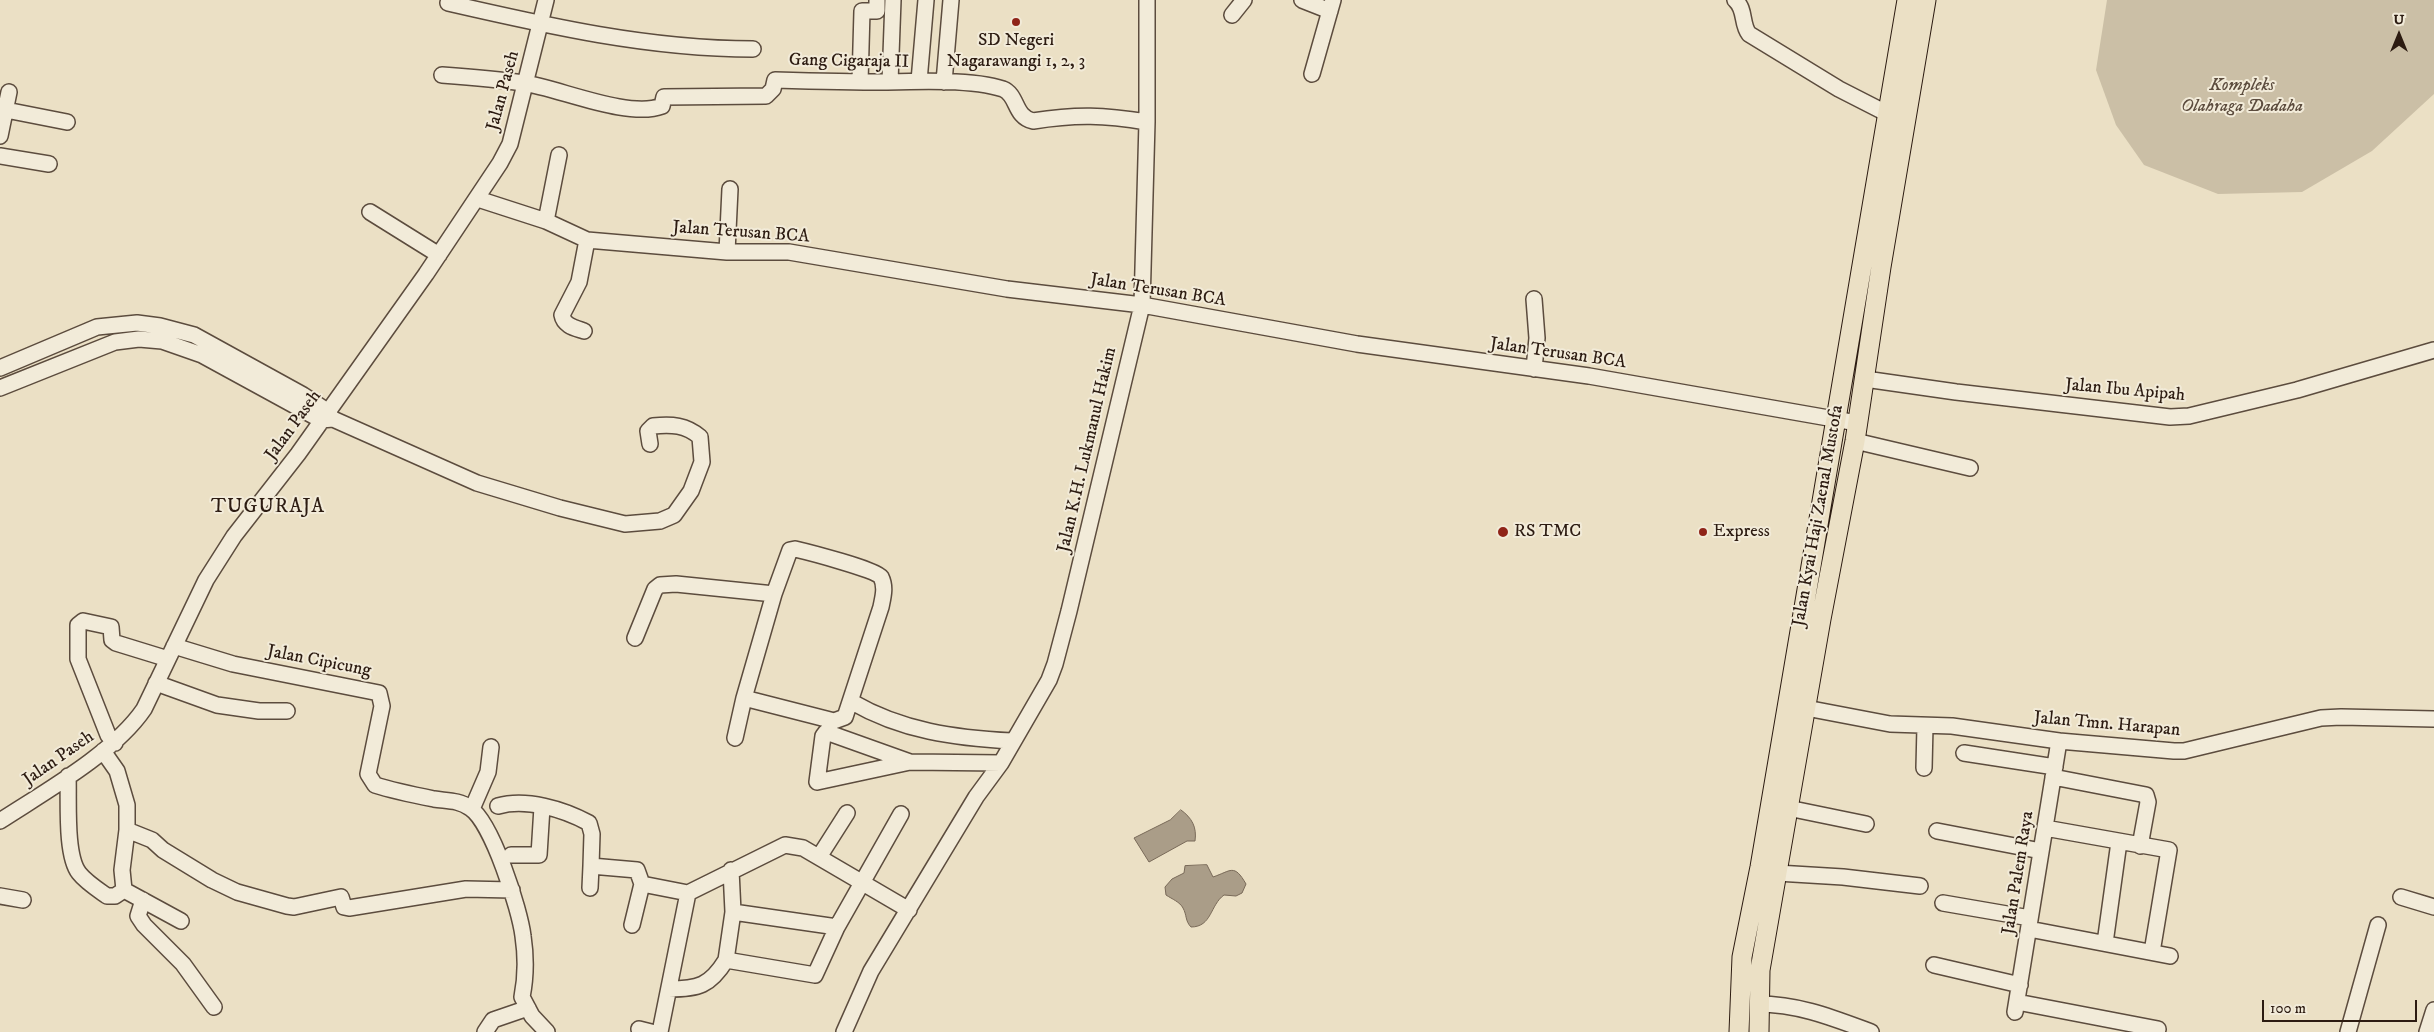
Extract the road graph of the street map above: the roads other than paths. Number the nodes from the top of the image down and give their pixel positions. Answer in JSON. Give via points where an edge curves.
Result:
{"nodes":[{"id":1,"x":546,"y":0,"type":"edge"},
{"id":2,"x":877,"y":0,"type":"edge"},
{"id":3,"x":893,"y":0,"type":"edge"},
{"id":4,"x":926,"y":0,"type":"edge"},
{"id":5,"x":951,"y":0,"type":"edge"},
{"id":6,"x":1147,"y":0,"type":"edge"},
{"id":7,"x":1244,"y":0,"type":"edge"},
{"id":8,"x":1302,"y":0,"type":"edge"},
{"id":9,"x":1735,"y":0,"type":"edge"},
{"id":10,"x":1907,"y":0,"type":"edge"},
{"id":11,"x":1926,"y":0,"type":"edge"},
{"id":12,"x":448,"y":3,"type":"dead end"},
{"id":13,"x":1332,"y":5,"type":"edge"},
{"id":14,"x":1232,"y":15,"type":"dead end"},
{"id":15,"x":540,"y":24,"type":"junction"},
{"id":16,"x":753,"y":49,"type":"dead end"},
{"id":17,"x":1896,"y":65,"type":"junction"},
{"id":18,"x":1914,"y":71,"type":"junction"},
{"id":19,"x":1312,"y":74,"type":"dead end"},
{"id":20,"x":442,"y":75,"type":"dead end"},
{"id":21,"x":920,"y":81,"type":"junction"},
{"id":22,"x":860,"y":82,"type":"junction"},
{"id":23,"x":890,"y":82,"type":"junction"},
{"id":24,"x":944,"y":82,"type":"junction"},
{"id":25,"x":524,"y":83,"type":"junction"},
{"id":26,"x":9,"y":92,"type":"dead end"},
{"id":27,"x":6,"y":110,"type":"junction"},
{"id":28,"x":1888,"y":114,"type":"junction"},
{"id":29,"x":67,"y":122,"type":"dead end"},
{"id":30,"x":1147,"y":122,"type":"junction"},
{"id":31,"x":0,"y":136,"type":"edge"},
{"id":32,"x":559,"y":155,"type":"dead end"},
{"id":33,"x":0,"y":156,"type":"edge"},
{"id":34,"x":49,"y":164,"type":"dead end"},
{"id":35,"x":730,"y":189,"type":"dead end"},
{"id":36,"x":478,"y":199,"type":"junction"},
{"id":37,"x":370,"y":212,"type":"dead end"},
{"id":38,"x":546,"y":222,"type":"junction"},
{"id":39,"x":587,"y":240,"type":"junction"},
{"id":40,"x":727,"y":252,"type":"junction"},
{"id":41,"x":439,"y":254,"type":"junction"},
{"id":42,"x":1872,"y":265,"type":"junction"},
{"id":43,"x":1534,"y":299,"type":"dead end"},
{"id":44,"x":1142,"y":305,"type":"junction"},
{"id":45,"x":584,"y":331,"type":"dead end"},
{"id":46,"x":2434,"y":350,"type":"edge"},
{"id":47,"x":0,"y":368,"type":"edge"},
{"id":48,"x":1534,"y":369,"type":"junction"},
{"id":49,"x":1865,"y":378,"type":"junction"},
{"id":50,"x":0,"y":388,"type":"edge"},
{"id":51,"x":327,"y":417,"type":"junction"},
{"id":52,"x":1836,"y":417,"type":"junction"},
{"id":53,"x":1856,"y":432,"type":"junction"},
{"id":54,"x":650,"y":444,"type":"dead end"},
{"id":55,"x":1970,"y":468,"type":"dead end"},
{"id":56,"x":774,"y":594,"type":"junction"},
{"id":57,"x":1812,"y":617,"type":"junction"},
{"id":58,"x":635,"y":638,"type":"dead end"},
{"id":59,"x":171,"y":653,"type":"junction"},
{"id":60,"x":156,"y":683,"type":"junction"},
{"id":61,"x":744,"y":698,"type":"junction"},
{"id":62,"x":852,"y":702,"type":"junction"},
{"id":63,"x":1806,"y":708,"type":"junction"},
{"id":64,"x":287,"y":711,"type":"dead end"},
{"id":65,"x":2434,"y":719,"type":"edge"},
{"id":66,"x":1784,"y":722,"type":"junction"},
{"id":67,"x":1802,"y":726,"type":"junction"},
{"id":68,"x":1925,"y":726,"type":"junction"},
{"id":69,"x":735,"y":738,"type":"dead end"},
{"id":70,"x":1012,"y":741,"type":"junction"},
{"id":71,"x":2059,"y":741,"type":"junction"},
{"id":72,"x":109,"y":747,"type":"junction"},
{"id":73,"x":491,"y":747,"type":"dead end"},
{"id":74,"x":875,"y":750,"type":"junction"},
{"id":75,"x":1964,"y":753,"type":"dead end"},
{"id":76,"x":910,"y":762,"type":"junction"},
{"id":77,"x":1000,"y":763,"type":"junction"},
{"id":78,"x":1924,"y":768,"type":"dead end"},
{"id":79,"x":872,"y":772,"type":"junction"},
{"id":80,"x":2054,"y":772,"type":"junction"},
{"id":81,"x":68,"y":776,"type":"junction"},
{"id":82,"x":498,"y":806,"type":"dead end"},
{"id":83,"x":542,"y":807,"type":"junction"},
{"id":84,"x":1788,"y":808,"type":"junction"},
{"id":85,"x":475,"y":813,"type":"junction"},
{"id":86,"x":847,"y":813,"type":"dead end"},
{"id":87,"x":901,"y":814,"type":"dead end"},
{"id":88,"x":0,"y":821,"type":"edge"},
{"id":89,"x":1866,"y":824,"type":"dead end"},
{"id":90,"x":2045,"y":828,"type":"junction"},
{"id":91,"x":128,"y":830,"type":"junction"},
{"id":92,"x":1937,"y":831,"type":"dead end"},
{"id":93,"x":2119,"y":842,"type":"junction"},
{"id":94,"x":2140,"y":846,"type":"junction"},
{"id":95,"x":2041,"y":851,"type":"junction"},
{"id":96,"x":511,"y":854,"type":"dead end"},
{"id":97,"x":819,"y":857,"type":"junction"},
{"id":98,"x":591,"y":866,"type":"junction"},
{"id":99,"x":731,"y":870,"type":"junction"},
{"id":100,"x":1777,"y":873,"type":"junction"},
{"id":101,"x":863,"y":883,"type":"junction"},
{"id":102,"x":642,"y":884,"type":"junction"},
{"id":103,"x":1920,"y":886,"type":"dead end"},
{"id":104,"x":590,"y":888,"type":"dead end"},
{"id":105,"x":124,"y":890,"type":"junction"},
{"id":106,"x":512,"y":890,"type":"junction"},
{"id":107,"x":688,"y":893,"type":"junction"},
{"id":108,"x":0,"y":896,"type":"edge"},
{"id":109,"x":2402,"y":897,"type":"dead end"},
{"id":110,"x":23,"y":900,"type":"dead end"},
{"id":111,"x":142,"y":900,"type":"junction"},
{"id":112,"x":1944,"y":903,"type":"dead end"},
{"id":113,"x":2434,"y":907,"type":"edge"},
{"id":114,"x":909,"y":910,"type":"junction"},
{"id":115,"x":734,"y":912,"type":"junction"},
{"id":116,"x":181,"y":922,"type":"dead end"},
{"id":117,"x":632,"y":924,"type":"dead end"},
{"id":118,"x":2030,"y":924,"type":"junction"},
{"id":119,"x":2378,"y":925,"type":"dead end"},
{"id":120,"x":837,"y":927,"type":"junction"},
{"id":121,"x":1747,"y":935,"type":"junction"},
{"id":122,"x":1765,"y":942,"type":"junction"},
{"id":123,"x":2105,"y":943,"type":"junction"},
{"id":124,"x":2152,"y":952,"type":"junction"},
{"id":125,"x":2170,"y":956,"type":"dead end"},
{"id":126,"x":726,"y":960,"type":"junction"},
{"id":127,"x":1934,"y":965,"type":"dead end"},
{"id":128,"x":2020,"y":985,"type":"junction"},
{"id":129,"x":669,"y":989,"type":"junction"},
{"id":130,"x":1758,"y":1004,"type":"junction"},
{"id":131,"x":214,"y":1007,"type":"dead end"},
{"id":132,"x":528,"y":1008,"type":"junction"},
{"id":133,"x":2434,"y":1010,"type":"edge"},
{"id":134,"x":2158,"y":1029,"type":"dead end"},
{"id":135,"x":485,"y":1032,"type":"edge"},
{"id":136,"x":547,"y":1032,"type":"edge"},
{"id":137,"x":660,"y":1032,"type":"edge"},
{"id":138,"x":844,"y":1032,"type":"edge"},
{"id":139,"x":1739,"y":1032,"type":"edge"},
{"id":140,"x":1759,"y":1032,"type":"edge"},
{"id":141,"x":1871,"y":1032,"type":"edge"},
{"id":142,"x":2348,"y":1032,"type":"edge"},
{"id":143,"x":2428,"y":1032,"type":"edge"}],
"edges":[{"from":1,"to":15,"type":"street","name":"Jalan Paseh"},
{"from":2,"to":22,"type":"street","via":[[877,11],[862,11]]},
{"from":3,"to":23,"type":"street"},
{"from":4,"to":21,"type":"street"},
{"from":5,"to":24,"type":"street"},
{"from":6,"to":30,"type":"street","name":"Jalan K.H. Lukmanul Hakim"},
{"from":7,"to":14,"type":"street"},
{"from":8,"to":13,"type":"street"},
{"from":9,"to":28,"type":"street","via":[[1741,6],[1749,34],[1839,89]]},
{"from":10,"to":17,"type":"main road","name":"Jalan Kyai Haji Zaenal Mustofa"},
{"from":11,"to":18,"type":"main road","name":"Jalan Kyai Haji Zaenal Mustofa"},
{"from":12,"to":15,"type":"street"},
{"from":13,"to":19,"type":"street"},
{"from":15,"to":16,"type":"street","via":[[674,46]]},
{"from":15,"to":25,"type":"street","name":"Jalan Paseh"},
{"from":17,"to":18,"type":"main road"},
{"from":17,"to":28,"type":"main road","name":"Jalan Kyai Haji Zaenal Mustofa"},
{"from":18,"to":42,"type":"main road","name":"Jalan Kyai Haji Zaenal Mustofa"},
{"from":20,"to":25,"type":"street"},
{"from":21,"to":23,"type":"street","name":"Gang Cigaraja II"},
{"from":21,"to":24,"type":"street","name":"Gang Cigaraja II"},
{"from":22,"to":23,"type":"street","name":"Gang Cigaraja II"},
{"from":22,"to":25,"type":"street","name":"Gang Cigaraja II","via":[[774,80],[773,89],[766,96],[664,97],[662,106],[652,110],[614,106]]},
{"from":24,"to":30,"type":"street","name":"Gang Cigaraja II","via":[[1005,90],[1020,114],[1033,121],[1107,115]]},
{"from":25,"to":36,"type":"street","name":"Jalan Paseh","via":[[510,144]]},
{"from":26,"to":27,"type":"street"},
{"from":27,"to":29,"type":"street"},
{"from":27,"to":31,"type":"street"},
{"from":28,"to":42,"type":"main road","name":"Jalan Kyai Haji Zaenal Mustofa"},
{"from":30,"to":44,"type":"street","name":"Jalan K.H. Lukmanul Hakim"},
{"from":32,"to":38,"type":"street"},
{"from":33,"to":34,"type":"street"},
{"from":35,"to":40,"type":"street"},
{"from":36,"to":38,"type":"street","name":"Jalan Terusan BCA"},
{"from":36,"to":41,"type":"street","name":"Jalan Paseh"},
{"from":37,"to":41,"type":"street"},
{"from":38,"to":39,"type":"street","name":"Jalan Terusan BCA"},
{"from":39,"to":40,"type":"street","name":"Jalan Terusan BCA"},
{"from":39,"to":45,"type":"street","via":[[579,282],[562,315],[564,322]]},
{"from":40,"to":44,"type":"street","name":"Jalan Terusan BCA","via":[[788,252],[1007,289]]},
{"from":41,"to":51,"type":"street","name":"Jalan Paseh"},
{"from":42,"to":49,"type":"main road","name":"Jalan Kyai Haji Zaenal Mustofa"},
{"from":42,"to":52,"type":"main road","name":"Jalan Kyai Haji Zaenal Mustofa"},
{"from":43,"to":48,"type":"street","via":[[1538,338]]},
{"from":44,"to":48,"type":"street","name":"Jalan Terusan BCA","via":[[1357,344]]},
{"from":44,"to":70,"type":"street","name":"Jalan K.H. Lukmanul Hakim","via":[[1055,664],[1049,680]]},
{"from":46,"to":49,"type":"street","name":"Jalan Ibu Apipah","via":[[2297,390],[2189,416],[1956,392]]},
{"from":47,"to":51,"type":"street","via":[[97,327],[137,323],[160,326],[194,335]]},
{"from":48,"to":52,"type":"street","name":"Jalan Terusan BCA"},
{"from":49,"to":53,"type":"main road","name":"Jalan Kyai Haji Zaenal Mustofa"},
{"from":50,"to":51,"type":"street","via":[[115,342],[162,341],[202,355]]},
{"from":51,"to":54,"type":"street","via":[[477,483],[625,524],[660,521],[674,515],[691,491],[702,462],[700,437],[690,428],[669,424],[653,426],[648,431]]},
{"from":51,"to":59,"type":"street","name":"Jalan Paseh","via":[[229,543],[206,580]]},
{"from":52,"to":53,"type":"street","name":"Jalan Terusan BCA"},
{"from":52,"to":57,"type":"main road","name":"Jalan Kyai Haji Zaenal Mustofa"},
{"from":53,"to":55,"type":"street","name":"Jalan Terusan BCA"},
{"from":53,"to":57,"type":"main road","name":"Jalan Kyai Haji Zaenal Mustofa"},
{"from":56,"to":58,"type":"street","via":[[660,585]]},
{"from":56,"to":61,"type":"street"},
{"from":56,"to":62,"type":"street","via":[[787,553],[793,548],[877,572],[881,576],[885,591]]},
{"from":57,"to":63,"type":"main road","name":"Jalan Kyai Haji Zaenal Mustofa"},
{"from":57,"to":66,"type":"main road","name":"Jalan Kyai Haji Zaenal Mustofa"},
{"from":59,"to":60,"type":"street","name":"Jalan Paseh"},
{"from":59,"to":72,"type":"street","via":[[116,643],[112,640],[111,627],[83,621],[78,624],[78,659],[108,735]]},
{"from":59,"to":85,"type":"street","name":"Jalan Cipicung","via":[[379,693],[382,706],[368,774],[375,785],[454,801]]},
{"from":60,"to":64,"type":"street","via":[[217,705]]},
{"from":60,"to":72,"type":"street","name":"Jalan Paseh","via":[[133,726]]},
{"from":61,"to":62,"type":"street","via":[[834,722],[845,716]]},
{"from":61,"to":69,"type":"street"},
{"from":62,"to":70,"type":"street","via":[[894,722],[930,733],[964,739]]},
{"from":63,"to":67,"type":"main road","name":"Jalan Kyai Haji Zaenal Mustofa"},
{"from":63,"to":68,"type":"street","name":"Jalan Tmn. Harapan","via":[[1876,722]]},
{"from":65,"to":71,"type":"street","name":"Jalan Tmn. Harapan","via":[[2321,718],[2184,752]]},
{"from":66,"to":67,"type":"main road"},
{"from":66,"to":121,"type":"main road","name":"Jalan Kyai Haji Zaenal Mustofa"},
{"from":67,"to":84,"type":"main road","name":"Jalan Kyai Haji Zaenal Mustofa"},
{"from":68,"to":71,"type":"street","name":"Jalan Tmn. Harapan","via":[[1952,726]]},
{"from":68,"to":78,"type":"street"},
{"from":70,"to":77,"type":"street","name":"Jalan K.H. Lukmanul Hakim"},
{"from":71,"to":80,"type":"street","name":"Jalan Palem Raya"},
{"from":72,"to":81,"type":"street","name":"Jalan Paseh"},
{"from":72,"to":91,"type":"street","via":[[128,804]]},
{"from":73,"to":85,"type":"street","via":[[488,772]]},
{"from":74,"to":76,"type":"street"},
{"from":74,"to":79,"type":"street"},
{"from":74,"to":79,"type":"street","via":[[826,732],[817,782]]},
{"from":75,"to":80,"type":"street"},
{"from":76,"to":77,"type":"street"},
{"from":76,"to":79,"type":"street"},
{"from":77,"to":114,"type":"street","name":"Jalan K.H. Lukmanul Hakim","via":[[976,797]]},
{"from":80,"to":90,"type":"street","name":"Jalan Palem Raya"},
{"from":80,"to":94,"type":"street","via":[[2146,795],[2148,802]]},
{"from":81,"to":88,"type":"street","name":"Jalan Paseh"},
{"from":81,"to":105,"type":"street","via":[[70,842],[78,873],[107,896],[115,896]]},
{"from":82,"to":83,"type":"street","via":[[520,802]]},
{"from":83,"to":96,"type":"street","via":[[539,855]]},
{"from":83,"to":98,"type":"street","via":[[589,823]]},
{"from":84,"to":89,"type":"street"},
{"from":84,"to":100,"type":"main road","name":"Jalan Kyai Haji Zaenal Mustofa"},
{"from":85,"to":106,"type":"street","via":[[488,832]]},
{"from":86,"to":97,"type":"street"},
{"from":87,"to":101,"type":"street"},
{"from":90,"to":93,"type":"street"},
{"from":90,"to":95,"type":"street","name":"Jalan Palem Raya"},
{"from":91,"to":105,"type":"street","via":[[122,870]]},
{"from":91,"to":106,"type":"street","via":[[152,840],[212,880],[237,892],[287,906],[342,897],[344,907],[349,908],[466,890]]},
{"from":92,"to":95,"type":"street"},
{"from":93,"to":94,"type":"street"},
{"from":93,"to":123,"type":"street"},
{"from":94,"to":124,"type":"street","via":[[2169,850]]},
{"from":95,"to":118,"type":"street","name":"Jalan Palem Raya"},
{"from":97,"to":99,"type":"street","via":[[789,844]]},
{"from":97,"to":101,"type":"street"},
{"from":98,"to":102,"type":"street","via":[[637,870]]},
{"from":98,"to":104,"type":"street"},
{"from":99,"to":107,"type":"street"},
{"from":99,"to":115,"type":"street"},
{"from":100,"to":103,"type":"street"},
{"from":100,"to":122,"type":"main road","name":"Jalan Kyai Haji Zaenal Mustofa"},
{"from":101,"to":114,"type":"street"},
{"from":101,"to":120,"type":"street"},
{"from":102,"to":107,"type":"street"},
{"from":102,"to":117,"type":"street"},
{"from":105,"to":111,"type":"street"},
{"from":106,"to":132,"type":"street","via":[[523,936],[525,980],[522,997]]},
{"from":107,"to":129,"type":"street"},
{"from":108,"to":110,"type":"street"},
{"from":109,"to":113,"type":"street"},
{"from":111,"to":116,"type":"street"},
{"from":111,"to":131,"type":"street","via":[[138,916],[144,925],[183,964]]},
{"from":112,"to":118,"type":"street"},
{"from":114,"to":138,"type":"street","name":"Jalan K.H. Lukmanul Hakim","via":[[871,971]]},
{"from":115,"to":120,"type":"street"},
{"from":115,"to":126,"type":"street"},
{"from":118,"to":123,"type":"street"},
{"from":118,"to":128,"type":"street","name":"Jalan Palem Raya"},
{"from":119,"to":142,"type":"street"},
{"from":120,"to":126,"type":"street","via":[[815,975]]},
{"from":121,"to":122,"type":"main road"},
{"from":121,"to":139,"type":"main road","name":"Jalan Kyai Haji Zaenal Mustofa","via":[[1742,957]]},
{"from":122,"to":130,"type":"main road","name":"Jalan Kyai Haji Zaenal Mustofa"},
{"from":123,"to":124,"type":"street"},
{"from":124,"to":125,"type":"street"},
{"from":126,"to":129,"type":"street","via":[[702,986]]},
{"from":127,"to":128,"type":"street"},
{"from":128,"to":134,"type":"street","name":"Jalan Palem Raya","via":[[2016,1007]]},
{"from":129,"to":137,"type":"street"},
{"from":130,"to":140,"type":"main road","name":"Jalan Kyai Haji Zaenal Mustofa"},
{"from":130,"to":141,"type":"street","via":[[1809,1009]]},
{"from":132,"to":135,"type":"street","via":[[493,1020]]},
{"from":132,"to":136,"type":"street"},
{"from":133,"to":143,"type":"street"}]}
